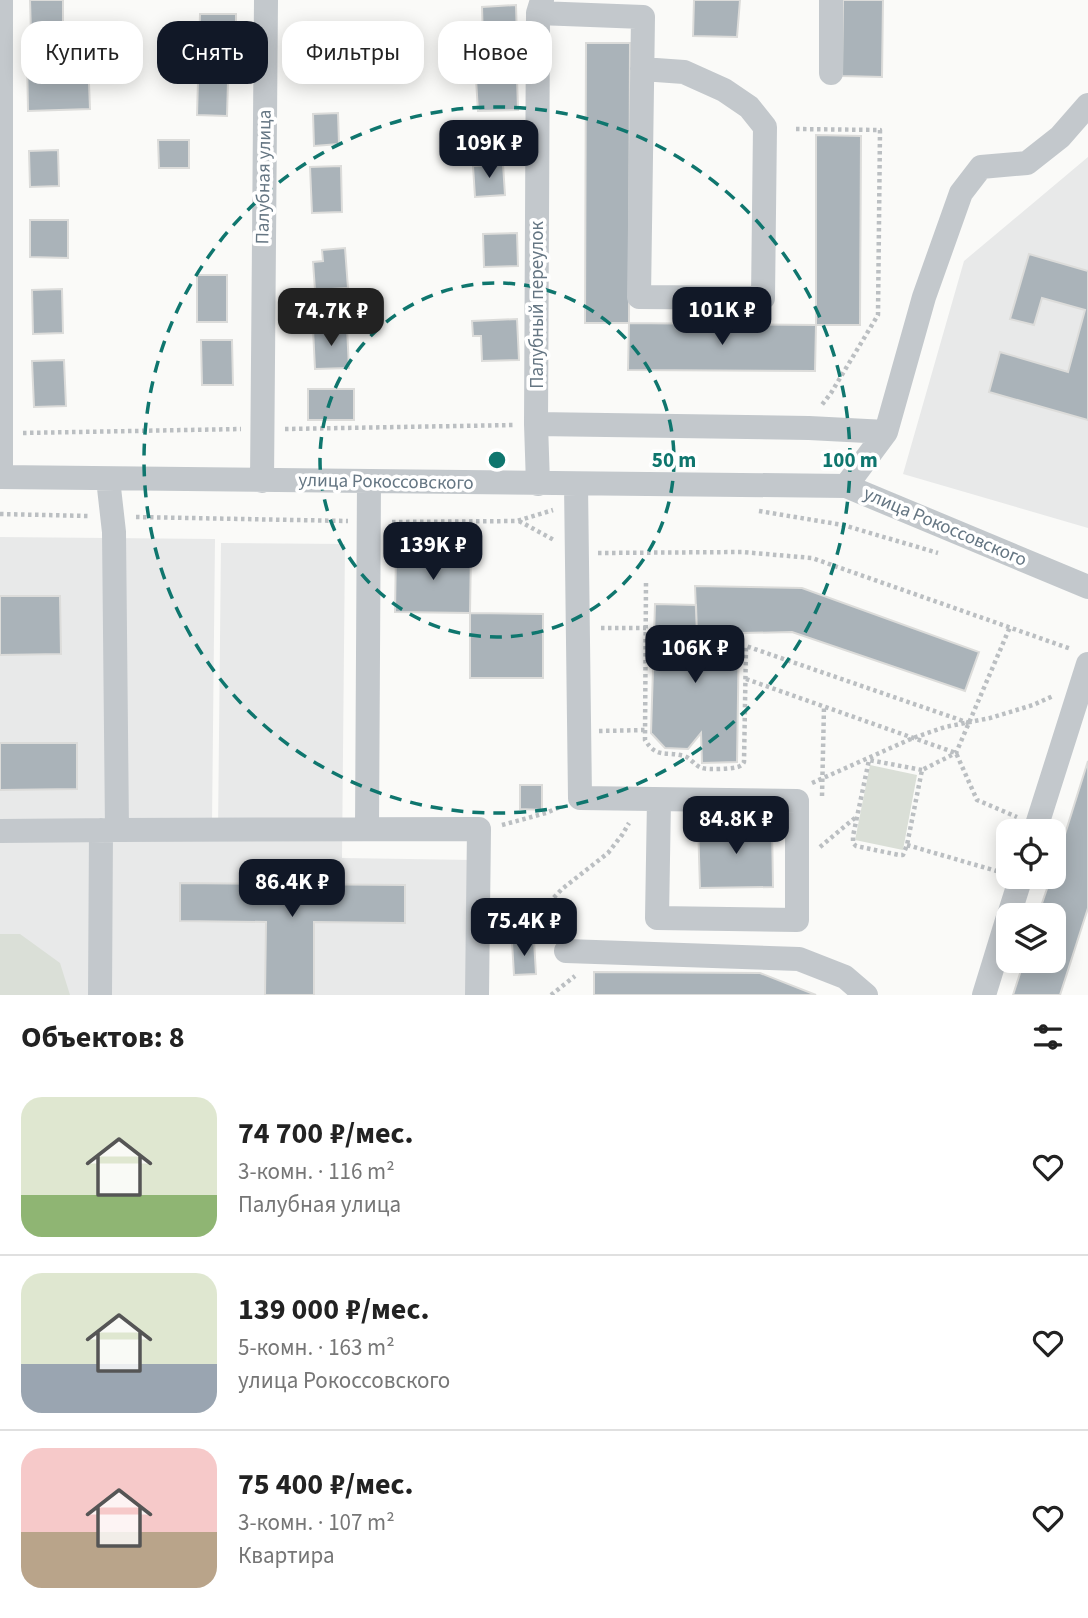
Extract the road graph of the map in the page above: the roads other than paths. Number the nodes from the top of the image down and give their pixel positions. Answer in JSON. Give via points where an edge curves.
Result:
{"nodes":[{"id":1,"x":1,"y":0,"type":"edge"},
{"id":2,"x":266,"y":0,"type":"edge"},
{"id":3,"x":831,"y":0,"type":"edge"},
{"id":4,"x":540,"y":7,"type":"edge"},
{"id":5,"x":642,"y":69,"type":"junction"},
{"id":6,"x":831,"y":73,"type":"dead end"},
{"id":7,"x":1088,"y":105,"type":"edge"},
{"id":8,"x":536,"y":425,"type":"junction"},
{"id":9,"x":886,"y":432,"type":"junction"},
{"id":10,"x":0,"y":477,"type":"edge"},
{"id":11,"x":108,"y":480,"type":"junction"},
{"id":12,"x":262,"y":481,"type":"junction"},
{"id":13,"x":369,"y":482,"type":"junction"},
{"id":14,"x":538,"y":484,"type":"junction"},
{"id":15,"x":576,"y":484,"type":"junction"},
{"id":16,"x":846,"y":486,"type":"junction"},
{"id":17,"x":1088,"y":587,"type":"edge"},
{"id":18,"x":1082,"y":666,"type":"edge"},
{"id":19,"x":647,"y":799,"type":"junction"},
{"id":20,"x":1038,"y":819,"type":"edge"},
{"id":21,"x":109,"y":830,"type":"junction"},
{"id":22,"x":367,"y":830,"type":"junction"},
{"id":23,"x":0,"y":831,"type":"edge"},
{"id":24,"x":566,"y":951,"type":"dead end"},
{"id":25,"x":996,"y":956,"type":"edge"},
{"id":26,"x":100,"y":995,"type":"edge"},
{"id":27,"x":477,"y":995,"type":"edge"},
{"id":28,"x":866,"y":995,"type":"edge"},
{"id":29,"x":984,"y":995,"type":"edge"}],
"edges":[{"from":1,"to":10,"type":"street"},
{"from":2,"to":12,"type":"street","name":"Палубная улица"},
{"from":3,"to":6,"type":"street"},
{"from":4,"to":5,"type":"street","via":[[643,17]]},
{"from":4,"to":8,"type":"street","name":"Палубный переулок"},
{"from":5,"to":5,"type":"street","via":[[639,297],[764,298],[765,127],[749,107],[724,90],[684,72]]},
{"from":7,"to":9,"type":"street","via":[[1060,137],[1027,163],[981,167],[961,193],[924,297]]},
{"from":8,"to":9,"type":"street"},
{"from":8,"to":14,"type":"street","name":"Палубный переулок"},
{"from":9,"to":16,"type":"street"},
{"from":10,"to":11,"type":"street","name":"улица Рокоссовского"},
{"from":11,"to":12,"type":"street","name":"улица Рокоссовского"},
{"from":11,"to":21,"type":"street","via":[[114,532]]},
{"from":12,"to":13,"type":"street","name":"улица Рокоссовского"},
{"from":13,"to":14,"type":"street","name":"улица Рокоссовского"},
{"from":13,"to":22,"type":"street"},
{"from":14,"to":15,"type":"street","name":"улица Рокоссовского"},
{"from":15,"to":16,"type":"street","name":"улица Рокоссовского"},
{"from":15,"to":19,"type":"street","via":[[580,798]]},
{"from":16,"to":17,"type":"street","name":"улица Рокоссовского"},
{"from":18,"to":20,"type":"street"},
{"from":19,"to":19,"type":"street","via":[[797,801],[797,920],[657,919]]},
{"from":21,"to":22,"type":"street"},
{"from":21,"to":23,"type":"street"},
{"from":21,"to":26,"type":"street"},
{"from":22,"to":27,"type":"street","via":[[479,830]]},
{"from":24,"to":28,"type":"street","via":[[799,959],[845,977]]},
{"from":25,"to":29,"type":"street"}]}
